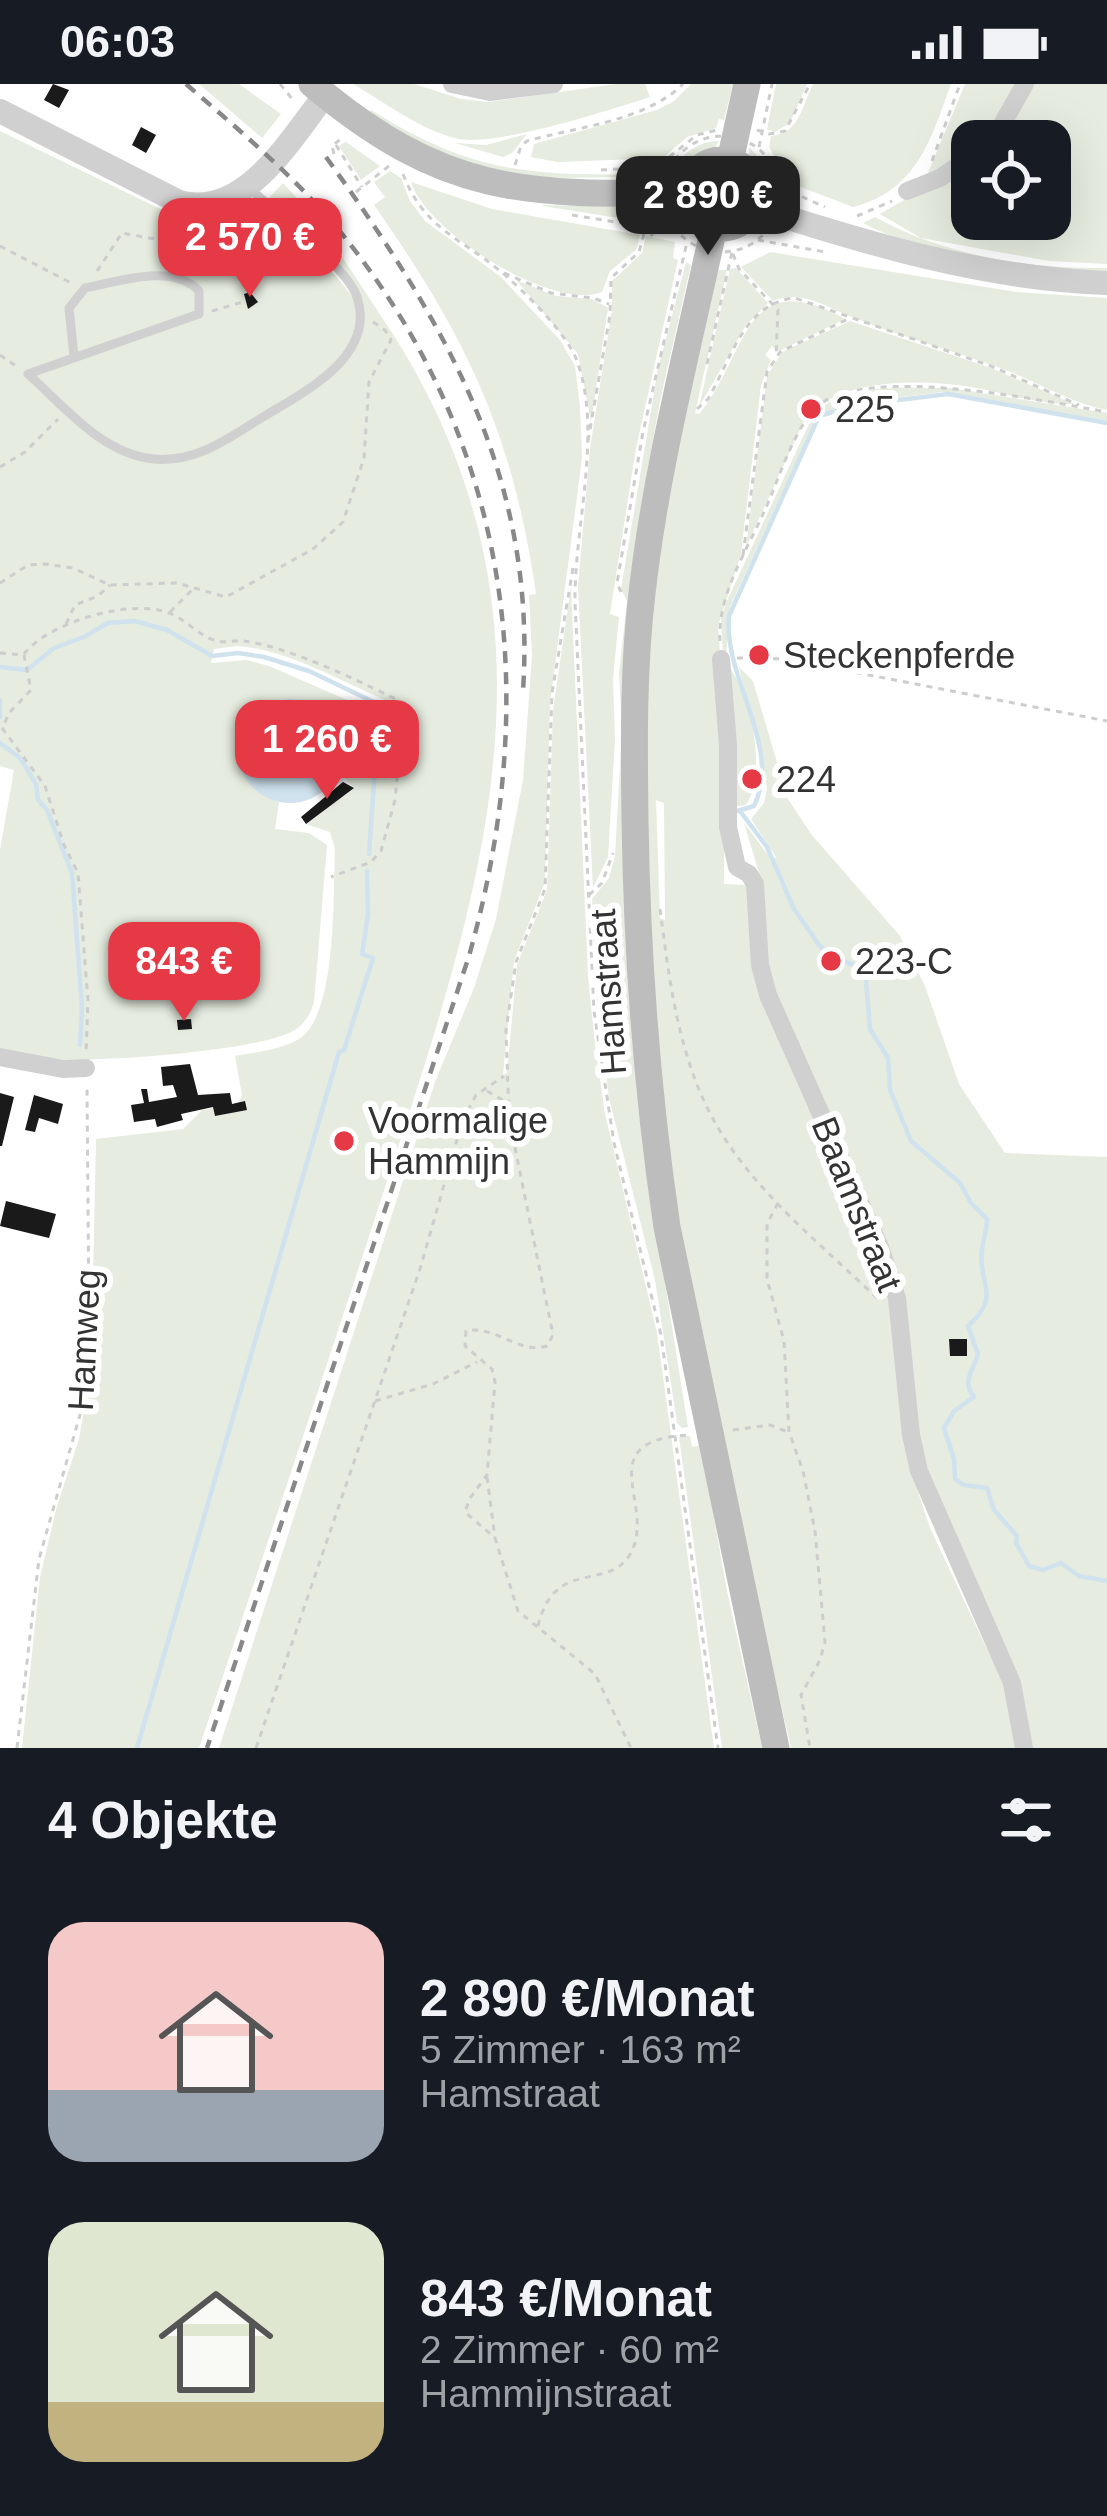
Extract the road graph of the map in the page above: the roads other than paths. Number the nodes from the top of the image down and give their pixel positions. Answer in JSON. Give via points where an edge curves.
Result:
{"nodes":[{"id":1,"x":452,"y":84,"type":"edge"},
{"id":2,"x":554,"y":84,"type":"edge"},
{"id":3,"x":746,"y":84,"type":"edge"},
{"id":4,"x":1025,"y":84,"type":"edge"},
{"id":5,"x":319,"y":89,"type":"edge"},
{"id":6,"x":0,"y":111,"type":"edge"},
{"id":7,"x":1004,"y":120,"type":"edge"},
{"id":8,"x":730,"y":161,"type":"junction"},
{"id":9,"x":951,"y":170,"type":"edge"},
{"id":10,"x":248,"y":187,"type":"junction"},
{"id":11,"x":907,"y":191,"type":"road end"},
{"id":12,"x":688,"y":193,"type":"junction"},
{"id":13,"x":754,"y":207,"type":"junction"},
{"id":14,"x":714,"y":227,"type":"junction"},
{"id":15,"x":1107,"y":283,"type":"edge"},
{"id":16,"x":74,"y":356,"type":"junction"},
{"id":17,"x":721,"y":659,"type":"road end"},
{"id":18,"x":0,"y":1057,"type":"edge"},
{"id":19,"x":86,"y":1068,"type":"road end"},
{"id":20,"x":776,"y":1748,"type":"edge"},
{"id":21,"x":1024,"y":1748,"type":"edge"}],
"edges":[{"from":1,"to":2,"type":"street","via":[[490,92]]},
{"from":3,"to":8,"type":"main road"},
{"from":4,"to":7,"type":"street"},
{"from":5,"to":10,"type":"street"},
{"from":5,"to":12,"type":"main road","via":[[410,154],[488,183],[558,193]]},
{"from":6,"to":10,"type":"street","via":[[179,202],[205,207]]},
{"from":8,"to":12,"type":"main road","via":[[698,170]]},
{"from":8,"to":13,"type":"main road","via":[[752,178]]},
{"from":9,"to":11,"type":"street"},
{"from":10,"to":16,"type":"lane","via":[[351,285],[360,316],[335,369],[208,452],[183,458],[111,447],[28,374]]},
{"from":12,"to":14,"type":"main road","via":[[698,218]]},
{"from":13,"to":14,"type":"main road","via":[[738,224]]},
{"from":13,"to":15,"type":"street","via":[[913,255]]},
{"from":14,"to":20,"type":"main road","name":"Hamstraat","via":[[651,525],[639,623],[639,936],[655,1140],[682,1311]]},
{"from":16,"to":16,"type":"lane","via":[[69,308],[85,288],[146,277],[176,278],[199,291],[199,314]]},
{"from":17,"to":21,"type":"street","name":"Baamstraat","via":[[728,827],[737,867],[755,884],[762,976],[880,1247],[897,1298],[919,1471],[1012,1684]]},
{"from":18,"to":19,"type":"street"}]}
